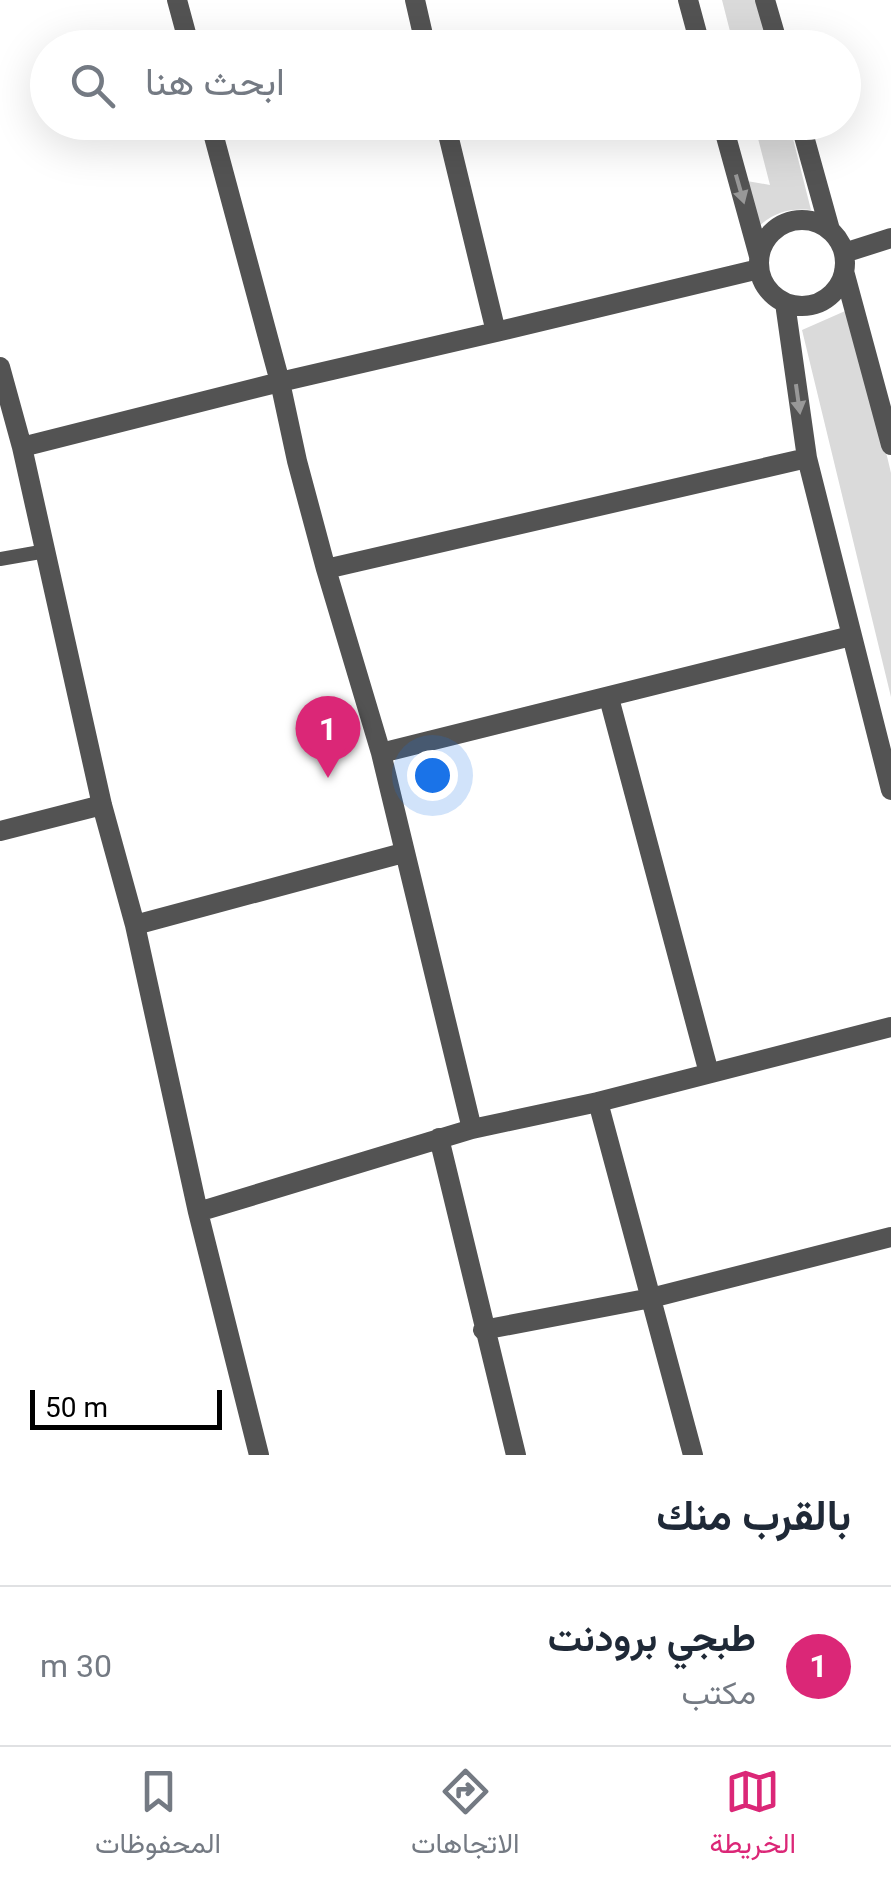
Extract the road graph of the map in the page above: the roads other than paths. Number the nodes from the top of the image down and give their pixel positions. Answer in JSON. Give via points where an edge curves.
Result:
{"nodes":[{"id":1,"x":177,"y":0,"type":"edge"},
{"id":2,"x":414,"y":0,"type":"edge"},
{"id":3,"x":688,"y":0,"type":"edge"},
{"id":4,"x":765,"y":0,"type":"edge"},
{"id":5,"x":185,"y":30,"type":"edge"},
{"id":6,"x":422,"y":30,"type":"edge"},
{"id":7,"x":696,"y":30,"type":"edge"},
{"id":8,"x":773,"y":30,"type":"edge"},
{"id":9,"x":215,"y":140,"type":"edge"},
{"id":10,"x":449,"y":140,"type":"edge"},
{"id":11,"x":727,"y":140,"type":"edge"},
{"id":12,"x":805,"y":140,"type":"edge"},
{"id":13,"x":830,"y":230,"type":"junction"},
{"id":14,"x":891,"y":238,"type":"edge"},
{"id":15,"x":844,"y":262,"type":"junction"},
{"id":16,"x":759,"y":263,"type":"junction"},
{"id":17,"x":785,"y":303,"type":"junction"},
{"id":18,"x":496,"y":332,"type":"junction"},
{"id":19,"x":0,"y":367,"type":"edge"},
{"id":20,"x":280,"y":382,"type":"junction"},
{"id":21,"x":891,"y":444,"type":"edge"},
{"id":22,"x":22,"y":448,"type":"junction"},
{"id":23,"x":806,"y":458,"type":"junction"},
{"id":24,"x":46,"y":551,"type":"junction"},
{"id":25,"x":0,"y":560,"type":"edge"},
{"id":26,"x":326,"y":569,"type":"junction"},
{"id":27,"x":851,"y":636,"type":"junction"},
{"id":28,"x":608,"y":698,"type":"junction"},
{"id":29,"x":381,"y":753,"type":"junction"},
{"id":30,"x":891,"y":790,"type":"edge"},
{"id":31,"x":102,"y":805,"type":"junction"},
{"id":32,"x":0,"y":831,"type":"edge"},
{"id":33,"x":403,"y":852,"type":"junction"},
{"id":34,"x":135,"y":925,"type":"junction"},
{"id":35,"x":891,"y":1026,"type":"edge"},
{"id":36,"x":709,"y":1073,"type":"junction"},
{"id":37,"x":598,"y":1102,"type":"junction"},
{"id":38,"x":472,"y":1129,"type":"junction"},
{"id":39,"x":439,"y":1138,"type":"junction"},
{"id":40,"x":198,"y":1212,"type":"junction"},
{"id":41,"x":891,"y":1237,"type":"edge"},
{"id":42,"x":652,"y":1298,"type":"junction"},
{"id":43,"x":484,"y":1330,"type":"junction"},
{"id":44,"x":259,"y":1455,"type":"edge"},
{"id":45,"x":516,"y":1455,"type":"edge"},
{"id":46,"x":693,"y":1455,"type":"edge"}],
"edges":[{"from":1,"to":5,"type":"street"},
{"from":2,"to":6,"type":"street"},
{"from":3,"to":7,"type":"street"},
{"from":4,"to":8,"type":"street"},
{"from":9,"to":20,"type":"street"},
{"from":10,"to":18,"type":"street"},
{"from":11,"to":16,"type":"street","one_way":true},
{"from":12,"to":13,"type":"street"},
{"from":13,"to":15,"type":"street"},
{"from":13,"to":16,"type":"street","via":[[796,220],[779,226],[766,239]]},
{"from":14,"to":15,"type":"street"},
{"from":15,"to":17,"type":"street","via":[[828,297],[815,304]]},
{"from":15,"to":21,"type":"street"},
{"from":16,"to":17,"type":"street","via":[[772,295]]},
{"from":16,"to":18,"type":"street"},
{"from":17,"to":23,"type":"street","one_way":true},
{"from":18,"to":20,"type":"street"},
{"from":19,"to":22,"type":"street"},
{"from":20,"to":22,"type":"street"},
{"from":20,"to":26,"type":"street"},
{"from":22,"to":24,"type":"street"},
{"from":23,"to":26,"type":"street"},
{"from":23,"to":27,"type":"street"},
{"from":24,"to":25,"type":"lane"},
{"from":24,"to":31,"type":"street"},
{"from":26,"to":29,"type":"street"},
{"from":27,"to":28,"type":"street"},
{"from":27,"to":30,"type":"street"},
{"from":28,"to":29,"type":"street"},
{"from":28,"to":36,"type":"street"},
{"from":29,"to":33,"type":"street"},
{"from":31,"to":32,"type":"street"},
{"from":31,"to":34,"type":"street"},
{"from":33,"to":34,"type":"street"},
{"from":33,"to":38,"type":"street"},
{"from":34,"to":40,"type":"street"},
{"from":35,"to":36,"type":"street"},
{"from":36,"to":37,"type":"street"},
{"from":37,"to":38,"type":"street"},
{"from":37,"to":42,"type":"street"},
{"from":38,"to":39,"type":"street"},
{"from":39,"to":40,"type":"street"},
{"from":39,"to":43,"type":"street"},
{"from":40,"to":44,"type":"street"},
{"from":41,"to":42,"type":"street"},
{"from":42,"to":43,"type":"street"},
{"from":42,"to":46,"type":"street"},
{"from":43,"to":45,"type":"street"}]}
